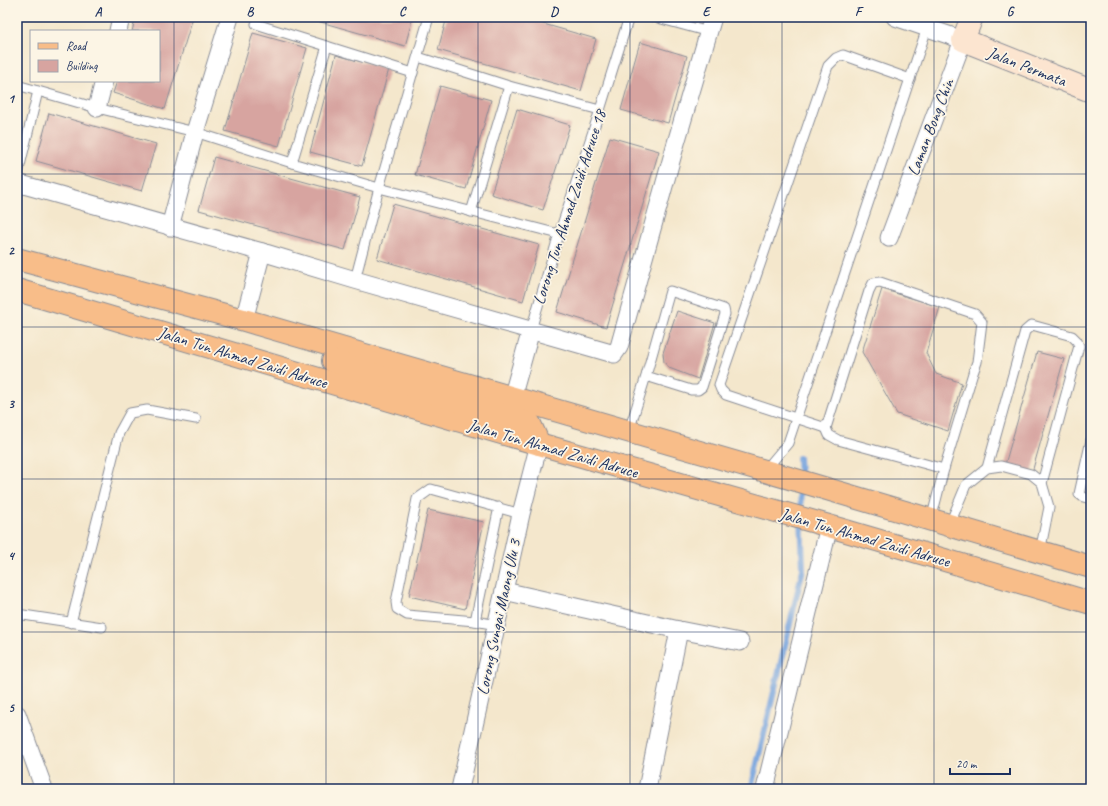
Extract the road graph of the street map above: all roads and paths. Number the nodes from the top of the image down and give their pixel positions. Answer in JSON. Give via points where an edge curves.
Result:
{"nodes":[{"id":1,"x":122,"y":17,"type":"edge"},
{"id":2,"x":230,"y":17,"type":"edge"},
{"id":3,"x":429,"y":17,"type":"edge"},
{"id":4,"x":629,"y":17,"type":"edge"},
{"id":5,"x":654,"y":17,"type":"edge"},
{"id":6,"x":896,"y":17,"type":"edge"},
{"id":7,"x":972,"y":17,"type":"edge"},
{"id":8,"x":256,"y":24,"type":"dead end"},
{"id":9,"x":711,"y":24,"type":"edge"},
{"id":10,"x":927,"y":28,"type":"junction"},
{"id":11,"x":118,"y":30,"type":"edge"},
{"id":12,"x":963,"y":40,"type":"junction"},
{"id":13,"x":327,"y":46,"type":"junction"},
{"id":14,"x":418,"y":57,"type":"junction"},
{"id":15,"x":413,"y":73,"type":"junction"},
{"id":16,"x":910,"y":79,"type":"junction"},
{"id":17,"x":104,"y":82,"type":"edge"},
{"id":18,"x":17,"y":85,"type":"edge"},
{"id":19,"x":509,"y":86,"type":"junction"},
{"id":20,"x":38,"y":91,"type":"junction"},
{"id":21,"x":1091,"y":91,"type":"edge"},
{"id":22,"x":97,"y":108,"type":"junction"},
{"id":23,"x":600,"y":110,"type":"junction"},
{"id":24,"x":195,"y":132,"type":"junction"},
{"id":25,"x":292,"y":163,"type":"junction"},
{"id":26,"x":17,"y":178,"type":"edge"},
{"id":27,"x":17,"y":183,"type":"edge"},
{"id":28,"x":379,"y":188,"type":"junction"},
{"id":29,"x":471,"y":212,"type":"junction"},
{"id":30,"x":170,"y":227,"type":"junction"},
{"id":31,"x":558,"y":234,"type":"junction"},
{"id":32,"x":889,"y":238,"type":"dead end"},
{"id":33,"x":262,"y":252,"type":"junction"},
{"id":34,"x":17,"y":259,"type":"edge"},
{"id":35,"x":356,"y":280,"type":"junction"},
{"id":36,"x":17,"y":290,"type":"edge"},
{"id":37,"x":244,"y":320,"type":"junction"},
{"id":38,"x":531,"y":330,"type":"junction"},
{"id":39,"x":646,"y":376,"type":"junction"},
{"id":40,"x":512,"y":398,"type":"junction"},
{"id":41,"x":796,"y":418,"type":"junction"},
{"id":42,"x":196,"y":419,"type":"dead end"},
{"id":43,"x":826,"y":428,"type":"junction"},
{"id":44,"x":629,"y":431,"type":"junction"},
{"id":45,"x":1091,"y":440,"type":"edge"},
{"id":46,"x":539,"y":444,"type":"junction"},
{"id":47,"x":987,"y":468,"type":"junction"},
{"id":48,"x":944,"y":469,"type":"junction"},
{"id":49,"x":762,"y":471,"type":"junction"},
{"id":50,"x":1042,"y":483,"type":"junction"},
{"id":51,"x":1091,"y":499,"type":"edge"},
{"id":52,"x":499,"y":507,"type":"junction"},
{"id":53,"x":521,"y":514,"type":"junction"},
{"id":54,"x":811,"y":521,"type":"junction"},
{"id":55,"x":940,"y":523,"type":"junction"},
{"id":56,"x":1040,"y":552,"type":"junction"},
{"id":57,"x":1091,"y":567,"type":"edge"},
{"id":58,"x":504,"y":591,"type":"junction"},
{"id":59,"x":1091,"y":603,"type":"edge"},
{"id":60,"x":17,"y":614,"type":"edge"},
{"id":61,"x":475,"y":621,"type":"junction"},
{"id":62,"x":71,"y":623,"type":"junction"},
{"id":63,"x":497,"y":625,"type":"junction"},
{"id":64,"x":102,"y":627,"type":"dead end"},
{"id":65,"x":679,"y":630,"type":"junction"},
{"id":66,"x":740,"y":642,"type":"dead end"},
{"id":67,"x":17,"y":714,"type":"edge"},
{"id":68,"x":44,"y":789,"type":"edge"},
{"id":69,"x":460,"y":789,"type":"edge"},
{"id":70,"x":647,"y":789,"type":"edge"},
{"id":71,"x":765,"y":789,"type":"edge"}],
"edges":[{"from":1,"to":11,"type":"street"},
{"from":2,"to":24,"type":"street"},
{"from":3,"to":14,"type":"lane"},
{"from":4,"to":23,"type":"lane","name":"Lorong Tun Ahmad Zaidi Adruce 18"},
{"from":5,"to":9,"type":"lane"},
{"from":6,"to":10,"type":"street"},
{"from":7,"to":12,"type":"street","name":"Laman Bong Chin"},
{"from":8,"to":13,"type":"lane"},
{"from":9,"to":38,"type":"street","via":[[619,348],[614,354]]},
{"from":10,"to":12,"type":"street"},
{"from":10,"to":16,"type":"lane"},
{"from":12,"to":21,"type":"street","name":"Jalan Permata"},
{"from":12,"to":32,"type":"street","name":"Laman Bong Chin"},
{"from":13,"to":15,"type":"lane"},
{"from":13,"to":25,"type":"lane"},
{"from":14,"to":15,"type":"lane"},
{"from":14,"to":19,"type":"lane"},
{"from":15,"to":28,"type":"lane"},
{"from":16,"to":41,"type":"lane"},
{"from":16,"to":41,"type":"lane","via":[[843,55],[828,66],[719,385],[726,395]]},
{"from":17,"to":22,"type":"street"},
{"from":18,"to":20,"type":"lane"},
{"from":19,"to":23,"type":"lane"},
{"from":19,"to":29,"type":"lane"},
{"from":20,"to":22,"type":"lane"},
{"from":20,"to":26,"type":"lane"},
{"from":22,"to":24,"type":"lane"},
{"from":23,"to":31,"type":"lane","name":"Lorong Tun Ahmad Zaidi Adruce 18"},
{"from":24,"to":25,"type":"lane"},
{"from":24,"to":30,"type":"street"},
{"from":25,"to":28,"type":"lane"},
{"from":27,"to":30,"type":"street"},
{"from":28,"to":29,"type":"lane"},
{"from":28,"to":35,"type":"lane"},
{"from":29,"to":31,"type":"lane"},
{"from":30,"to":33,"type":"street"},
{"from":31,"to":38,"type":"lane","name":"Lorong Tun Ahmad Zaidi Adruce 18"},
{"from":33,"to":35,"type":"street"},
{"from":33,"to":37,"type":"street"},
{"from":34,"to":37,"type":"main road","name":"Jalan Tun Ahmad Zaidi Adruce"},
{"from":35,"to":38,"type":"street"},
{"from":36,"to":46,"type":"main road","name":"Jalan Tun Ahmad Zaidi Adruce"},
{"from":37,"to":40,"type":"main road","name":"Jalan Tun Ahmad Zaidi Adruce"},
{"from":37,"to":46,"type":"main road","via":[[256,332],[279,344],[530,424]]},
{"from":38,"to":40,"type":"street","name":"Lorong Tun Ahmad Zaidi Adruce 18"},
{"from":39,"to":39,"type":"lane","via":[[670,291],[724,309],[725,314],[702,387],[691,390]]},
{"from":39,"to":44,"type":"lane"},
{"from":40,"to":44,"type":"main road","name":"Jalan Tun Ahmad Zaidi Adruce"},
{"from":41,"to":43,"type":"lane"},
{"from":41,"to":49,"type":"lane","via":[[788,443]]},
{"from":42,"to":62,"type":"lane","via":[[147,410],[130,413],[119,433]]},
{"from":43,"to":48,"type":"lane","via":[[829,436],[838,440]]},
{"from":43,"to":48,"type":"lane","via":[[873,283],[880,282],[957,307],[975,314],[982,322],[981,335],[977,362]]},
{"from":44,"to":49,"type":"main road","name":"Jalan Tun Ahmad Zaidi Adruce"},
{"from":45,"to":51,"type":"lane","via":[[1079,494]]},
{"from":46,"to":53,"type":"street","name":"Lorong Sungai Maong Ulu 3"},
{"from":46,"to":54,"type":"main road","name":"Jalan Tun Ahmad Zaidi Adruce"},
{"from":47,"to":50,"type":"lane","via":[[1001,466],[1031,474]]},
{"from":47,"to":50,"type":"lane","via":[[1025,331],[1032,325],[1072,336],[1079,346]]},
{"from":47,"to":55,"type":"lane","via":[[966,485]]},
{"from":48,"to":55,"type":"lane"},
{"from":49,"to":55,"type":"main road","name":"Jalan Tun Ahmad Zaidi Adruce"},
{"from":50,"to":56,"type":"lane","via":[[1049,507]]},
{"from":52,"to":53,"type":"lane"},
{"from":52,"to":61,"type":"lane"},
{"from":52,"to":61,"type":"lane","via":[[431,489],[417,499],[406,551],[396,602],[397,609],[407,615]]},
{"from":53,"to":58,"type":"street","name":"Lorong Sungai Maong Ulu 3"},
{"from":54,"to":59,"type":"main road","name":"Jalan Tun Ahmad Zaidi Adruce"},
{"from":54,"to":71,"type":"street"},
{"from":55,"to":56,"type":"main road","name":"Jalan Tun Ahmad Zaidi Adruce"},
{"from":56,"to":57,"type":"main road","name":"Jalan Tun Ahmad Zaidi Adruce"},
{"from":58,"to":63,"type":"street","name":"Lorong Sungai Maong Ulu 3"},
{"from":58,"to":65,"type":"street"},
{"from":60,"to":62,"type":"lane"},
{"from":61,"to":63,"type":"lane"},
{"from":62,"to":64,"type":"lane"},
{"from":63,"to":69,"type":"street","name":"Lorong Sungai Maong Ulu 3"},
{"from":65,"to":66,"type":"street"},
{"from":65,"to":70,"type":"street"},
{"from":67,"to":68,"type":"street"}]}
